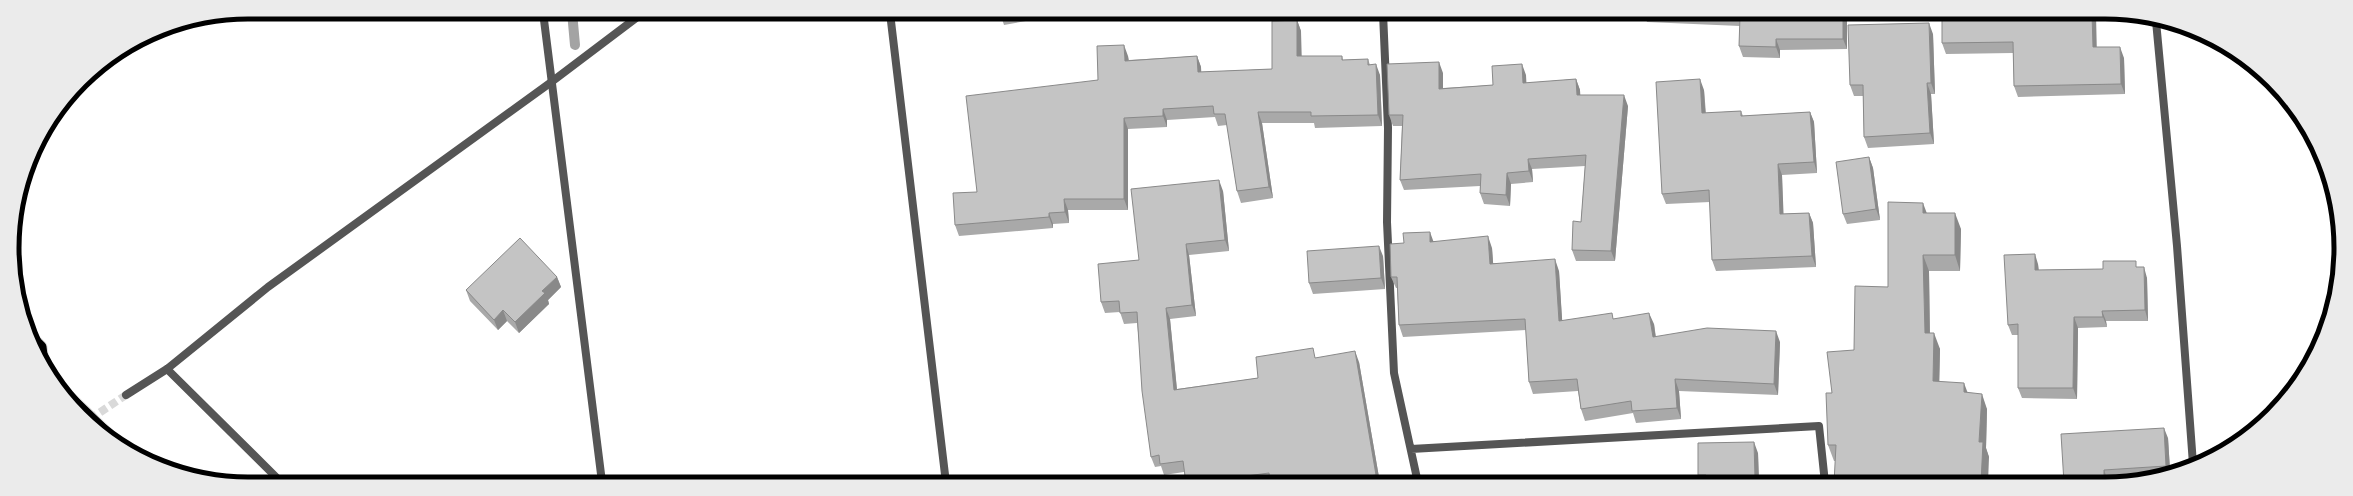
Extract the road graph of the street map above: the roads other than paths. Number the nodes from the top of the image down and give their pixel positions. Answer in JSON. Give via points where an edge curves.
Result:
{"nodes":[{"id":1,"x":544,"y":19,"type":"edge"},
{"id":2,"x":635,"y":19,"type":"edge"},
{"id":3,"x":891,"y":19,"type":"edge"},
{"id":4,"x":1383,"y":19,"type":"edge"},
{"id":5,"x":2156,"y":25,"type":"edge"},
{"id":6,"x":550,"y":84,"type":"junction"},
{"id":7,"x":167,"y":369,"type":"junction"},
{"id":8,"x":126,"y":395,"type":"tunnel mouth"},
{"id":9,"x":1411,"y":449,"type":"junction"},
{"id":10,"x":2194,"y":460,"type":"edge"},
{"id":11,"x":276,"y":477,"type":"edge"},
{"id":12,"x":601,"y":477,"type":"edge"},
{"id":13,"x":945,"y":477,"type":"edge"},
{"id":14,"x":1417,"y":477,"type":"edge"},
{"id":15,"x":1824,"y":477,"type":"edge"}],
"edges":[{"from":1,"to":6,"type":"street"},
{"from":2,"to":6,"type":"street"},
{"from":3,"to":13,"type":"street"},
{"from":4,"to":9,"type":"street","via":[[1388,128],[1387,222],[1394,373]]},
{"from":5,"to":10,"type":"street"},
{"from":6,"to":7,"type":"street","via":[[268,287]]},
{"from":6,"to":12,"type":"street"},
{"from":7,"to":8,"type":"street"},
{"from":7,"to":11,"type":"street"},
{"from":9,"to":14,"type":"street"},
{"from":9,"to":15,"type":"street","via":[[1819,426]]}]}
